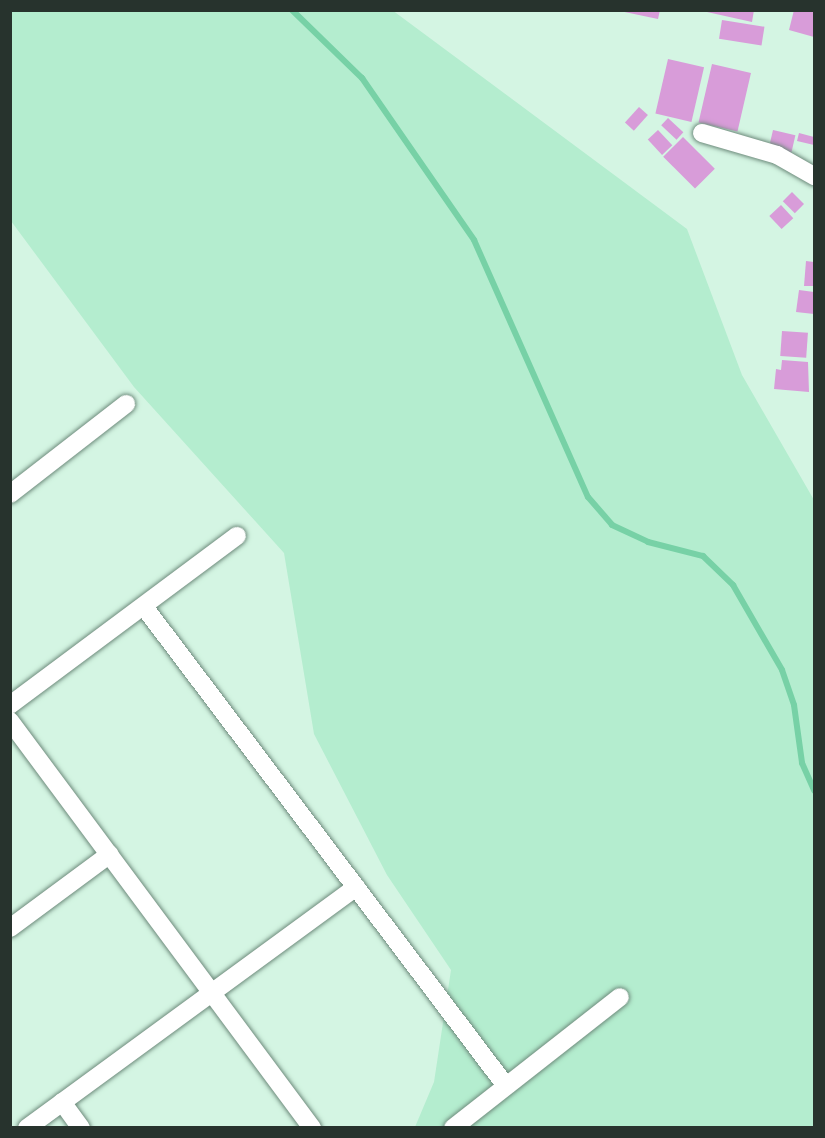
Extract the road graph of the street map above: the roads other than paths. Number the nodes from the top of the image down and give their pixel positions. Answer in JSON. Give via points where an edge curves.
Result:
{"nodes":[{"id":1,"x":702,"y":133,"type":"dead end"},
{"id":2,"x":814,"y":176,"type":"edge"},
{"id":3,"x":126,"y":404,"type":"dead end"},
{"id":4,"x":10,"y":494,"type":"edge"},
{"id":5,"x":237,"y":536,"type":"dead end"},
{"id":6,"x":145,"y":608,"type":"junction"},
{"id":7,"x":10,"y":705,"type":"edge"},
{"id":8,"x":10,"y":721,"type":"edge"},
{"id":9,"x":110,"y":854,"type":"junction"},
{"id":10,"x":356,"y":887,"type":"junction"},
{"id":11,"x":10,"y":928,"type":"edge"},
{"id":12,"x":213,"y":993,"type":"junction"},
{"id":13,"x":620,"y":997,"type":"dead end"},
{"id":14,"x":506,"y":1086,"type":"junction"},
{"id":15,"x":62,"y":1102,"type":"junction"},
{"id":16,"x":27,"y":1128,"type":"edge"},
{"id":17,"x":81,"y":1128,"type":"edge"},
{"id":18,"x":312,"y":1128,"type":"edge"},
{"id":19,"x":453,"y":1128,"type":"edge"}],
"edges":[{"from":1,"to":2,"type":"street","via":[[777,155]]},
{"from":3,"to":4,"type":"street"},
{"from":5,"to":6,"type":"street"},
{"from":6,"to":7,"type":"street"},
{"from":6,"to":10,"type":"street"},
{"from":8,"to":9,"type":"street"},
{"from":9,"to":11,"type":"street"},
{"from":9,"to":12,"type":"street"},
{"from":10,"to":12,"type":"street"},
{"from":10,"to":14,"type":"street"},
{"from":12,"to":15,"type":"street"},
{"from":12,"to":18,"type":"street"},
{"from":13,"to":14,"type":"street"},
{"from":14,"to":19,"type":"street"},
{"from":15,"to":16,"type":"street"},
{"from":15,"to":17,"type":"street"}]}
